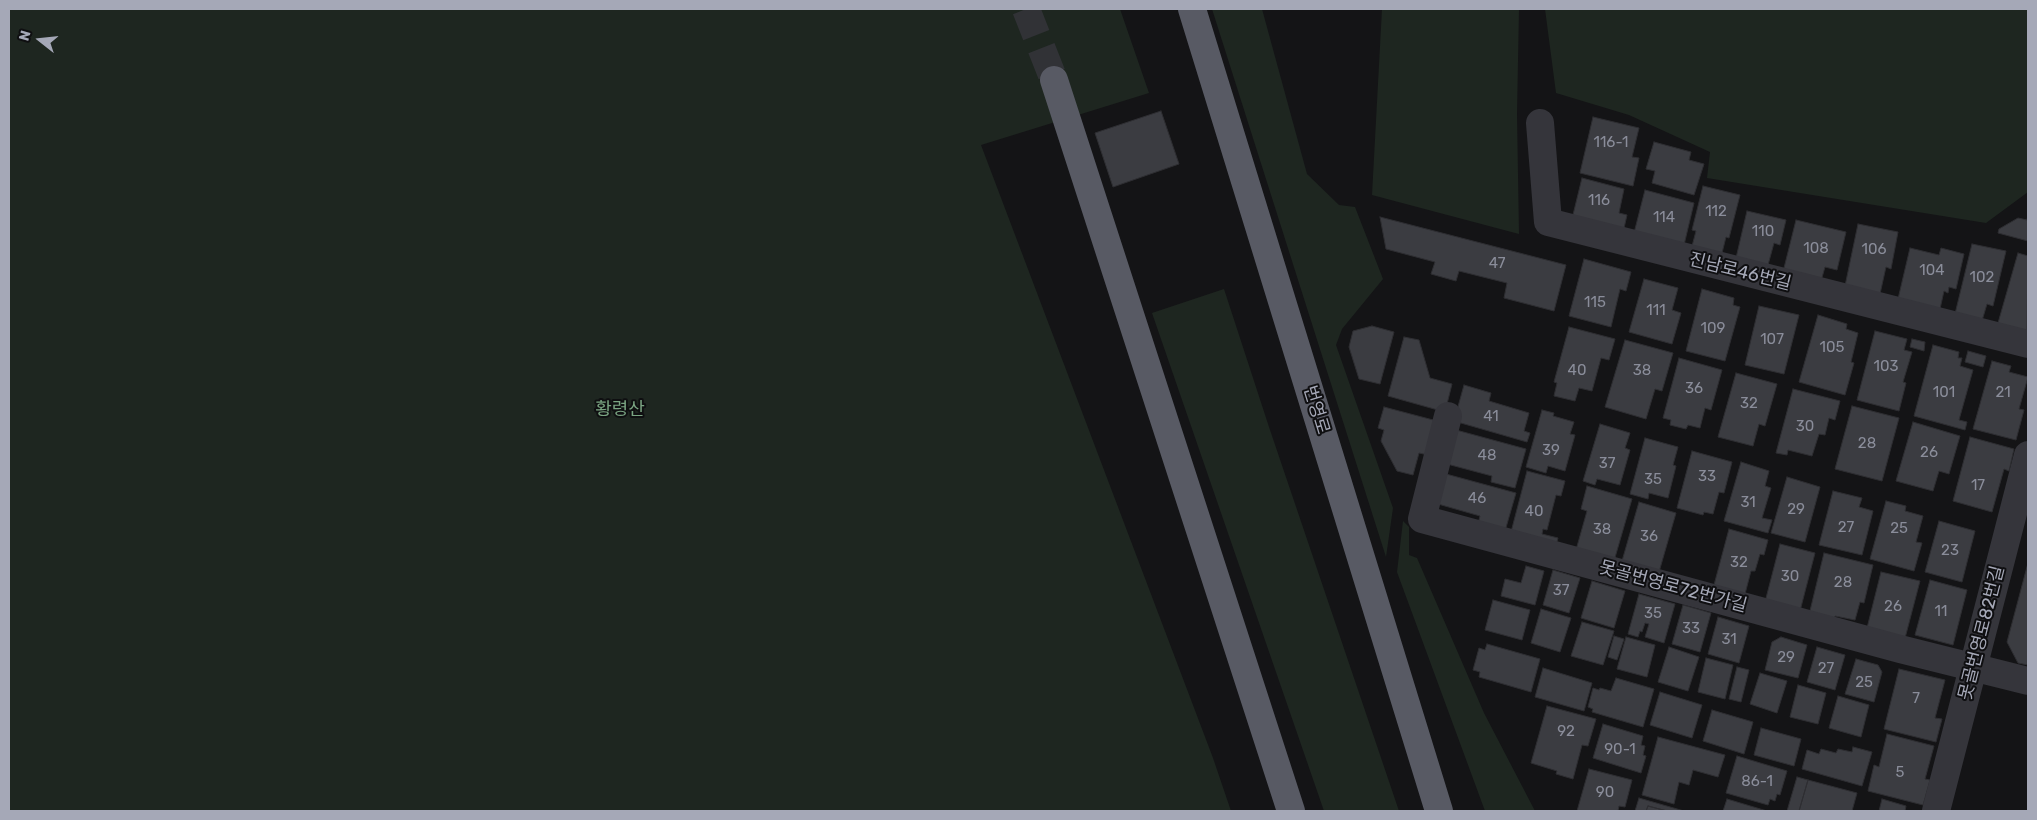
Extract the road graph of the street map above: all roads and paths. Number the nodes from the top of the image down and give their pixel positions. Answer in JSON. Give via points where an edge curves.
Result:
{"nodes":[{"id":1,"x":1192,"y":9,"type":"edge"},
{"id":2,"x":1054,"y":80,"type":"tunnel mouth"},
{"id":3,"x":1540,"y":123,"type":"dead end"},
{"id":4,"x":2028,"y":344,"type":"edge"},
{"id":5,"x":1448,"y":416,"type":"dead end"},
{"id":6,"x":2028,"y":454,"type":"edge"},
{"id":7,"x":1973,"y":668,"type":"junction"},
{"id":8,"x":2028,"y":681,"type":"edge"},
{"id":9,"x":1291,"y":811,"type":"edge"},
{"id":10,"x":1440,"y":811,"type":"edge"},
{"id":11,"x":1936,"y":811,"type":"edge"}],
"edges":[{"from":1,"to":10,"type":"highway","name":"번영로"},
{"from":2,"to":9,"type":"highway"},
{"from":3,"to":4,"type":"street","name":"진남로46번길","via":[[1548,222]]},
{"from":5,"to":7,"type":"street","name":"못골번영로72번가길","via":[[1422,519]]},
{"from":6,"to":7,"type":"street","name":"못골번영로82번길"},
{"from":7,"to":8,"type":"street","name":"못골번영로72번가길"},
{"from":7,"to":11,"type":"street","name":"못골번영로82번길"}]}
